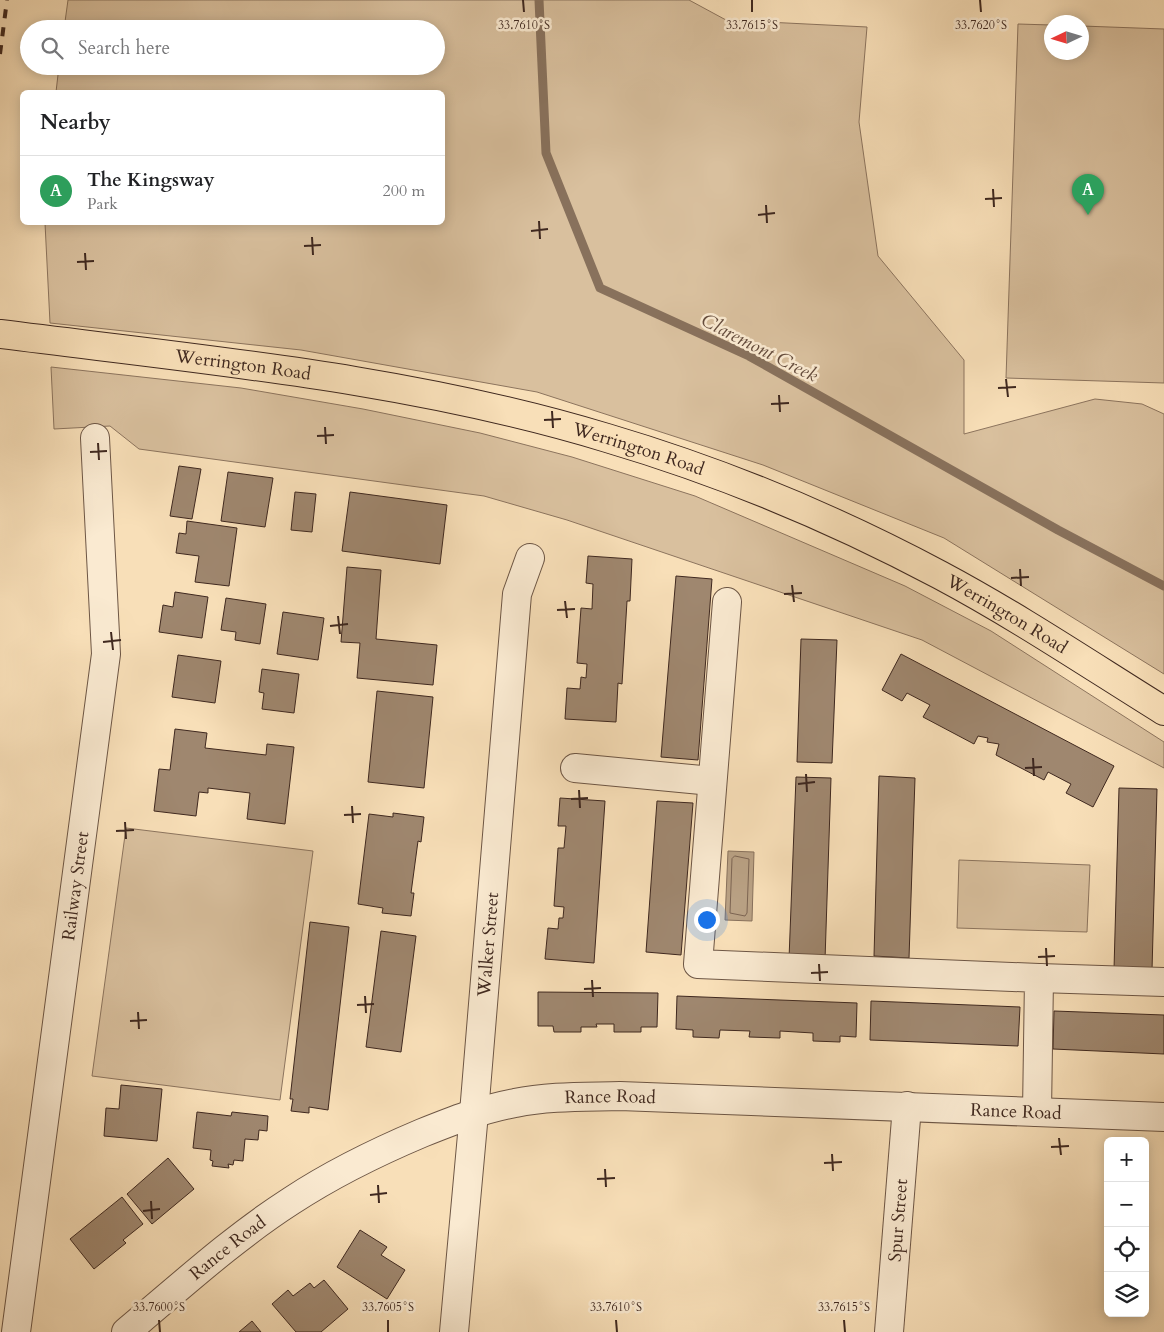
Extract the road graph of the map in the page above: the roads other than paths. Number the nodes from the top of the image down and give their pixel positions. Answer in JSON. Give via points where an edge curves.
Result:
{"nodes":[{"id":1,"x":9,"y":335,"type":"edge"},
{"id":2,"x":95,"y":438,"type":"dead end"},
{"id":3,"x":530,"y":558,"type":"dead end"},
{"id":4,"x":727,"y":602,"type":"dead end"},
{"id":5,"x":1164,"y":711,"type":"edge"},
{"id":6,"x":575,"y":768,"type":"dead end"},
{"id":7,"x":712,"y":781,"type":"junction"},
{"id":8,"x":1039,"y":978,"type":"junction"},
{"id":9,"x":1164,"y":982,"type":"edge"},
{"id":10,"x":907,"y":1106,"type":"junction"},
{"id":11,"x":1037,"y":1112,"type":"junction"},
{"id":12,"x":474,"y":1113,"type":"junction"},
{"id":13,"x":1164,"y":1118,"type":"edge"},
{"id":14,"x":16,"y":1332,"type":"edge"},
{"id":15,"x":126,"y":1332,"type":"edge"},
{"id":16,"x":454,"y":1332,"type":"edge"},
{"id":17,"x":889,"y":1332,"type":"edge"}],
"edges":[{"from":1,"to":5,"type":"main road","name":"Werrington Road","via":[[364,382],[506,411],[609,438],[774,498],[895,552],[982,598]]},
{"from":2,"to":14,"type":"street","name":"Railway Street","via":[[106,654]]},
{"from":3,"to":12,"type":"street","name":"Walker Street","via":[[517,594]]},
{"from":4,"to":7,"type":"street"},
{"from":6,"to":7,"type":"street"},
{"from":7,"to":8,"type":"street","via":[[698,964]]},
{"from":8,"to":9,"type":"street"},
{"from":8,"to":11,"type":"street"},
{"from":10,"to":11,"type":"street","name":"Rance Road"},
{"from":10,"to":12,"type":"street","name":"Rance Road","via":[[620,1096],[540,1098]]},
{"from":10,"to":17,"type":"street","name":"Spur Street"},
{"from":11,"to":13,"type":"street","name":"Rance Road"},
{"from":12,"to":15,"type":"street","name":"Rance Road","via":[[395,1144],[292,1200],[230,1245]]},
{"from":12,"to":16,"type":"street","name":"Walker Street"}]}
